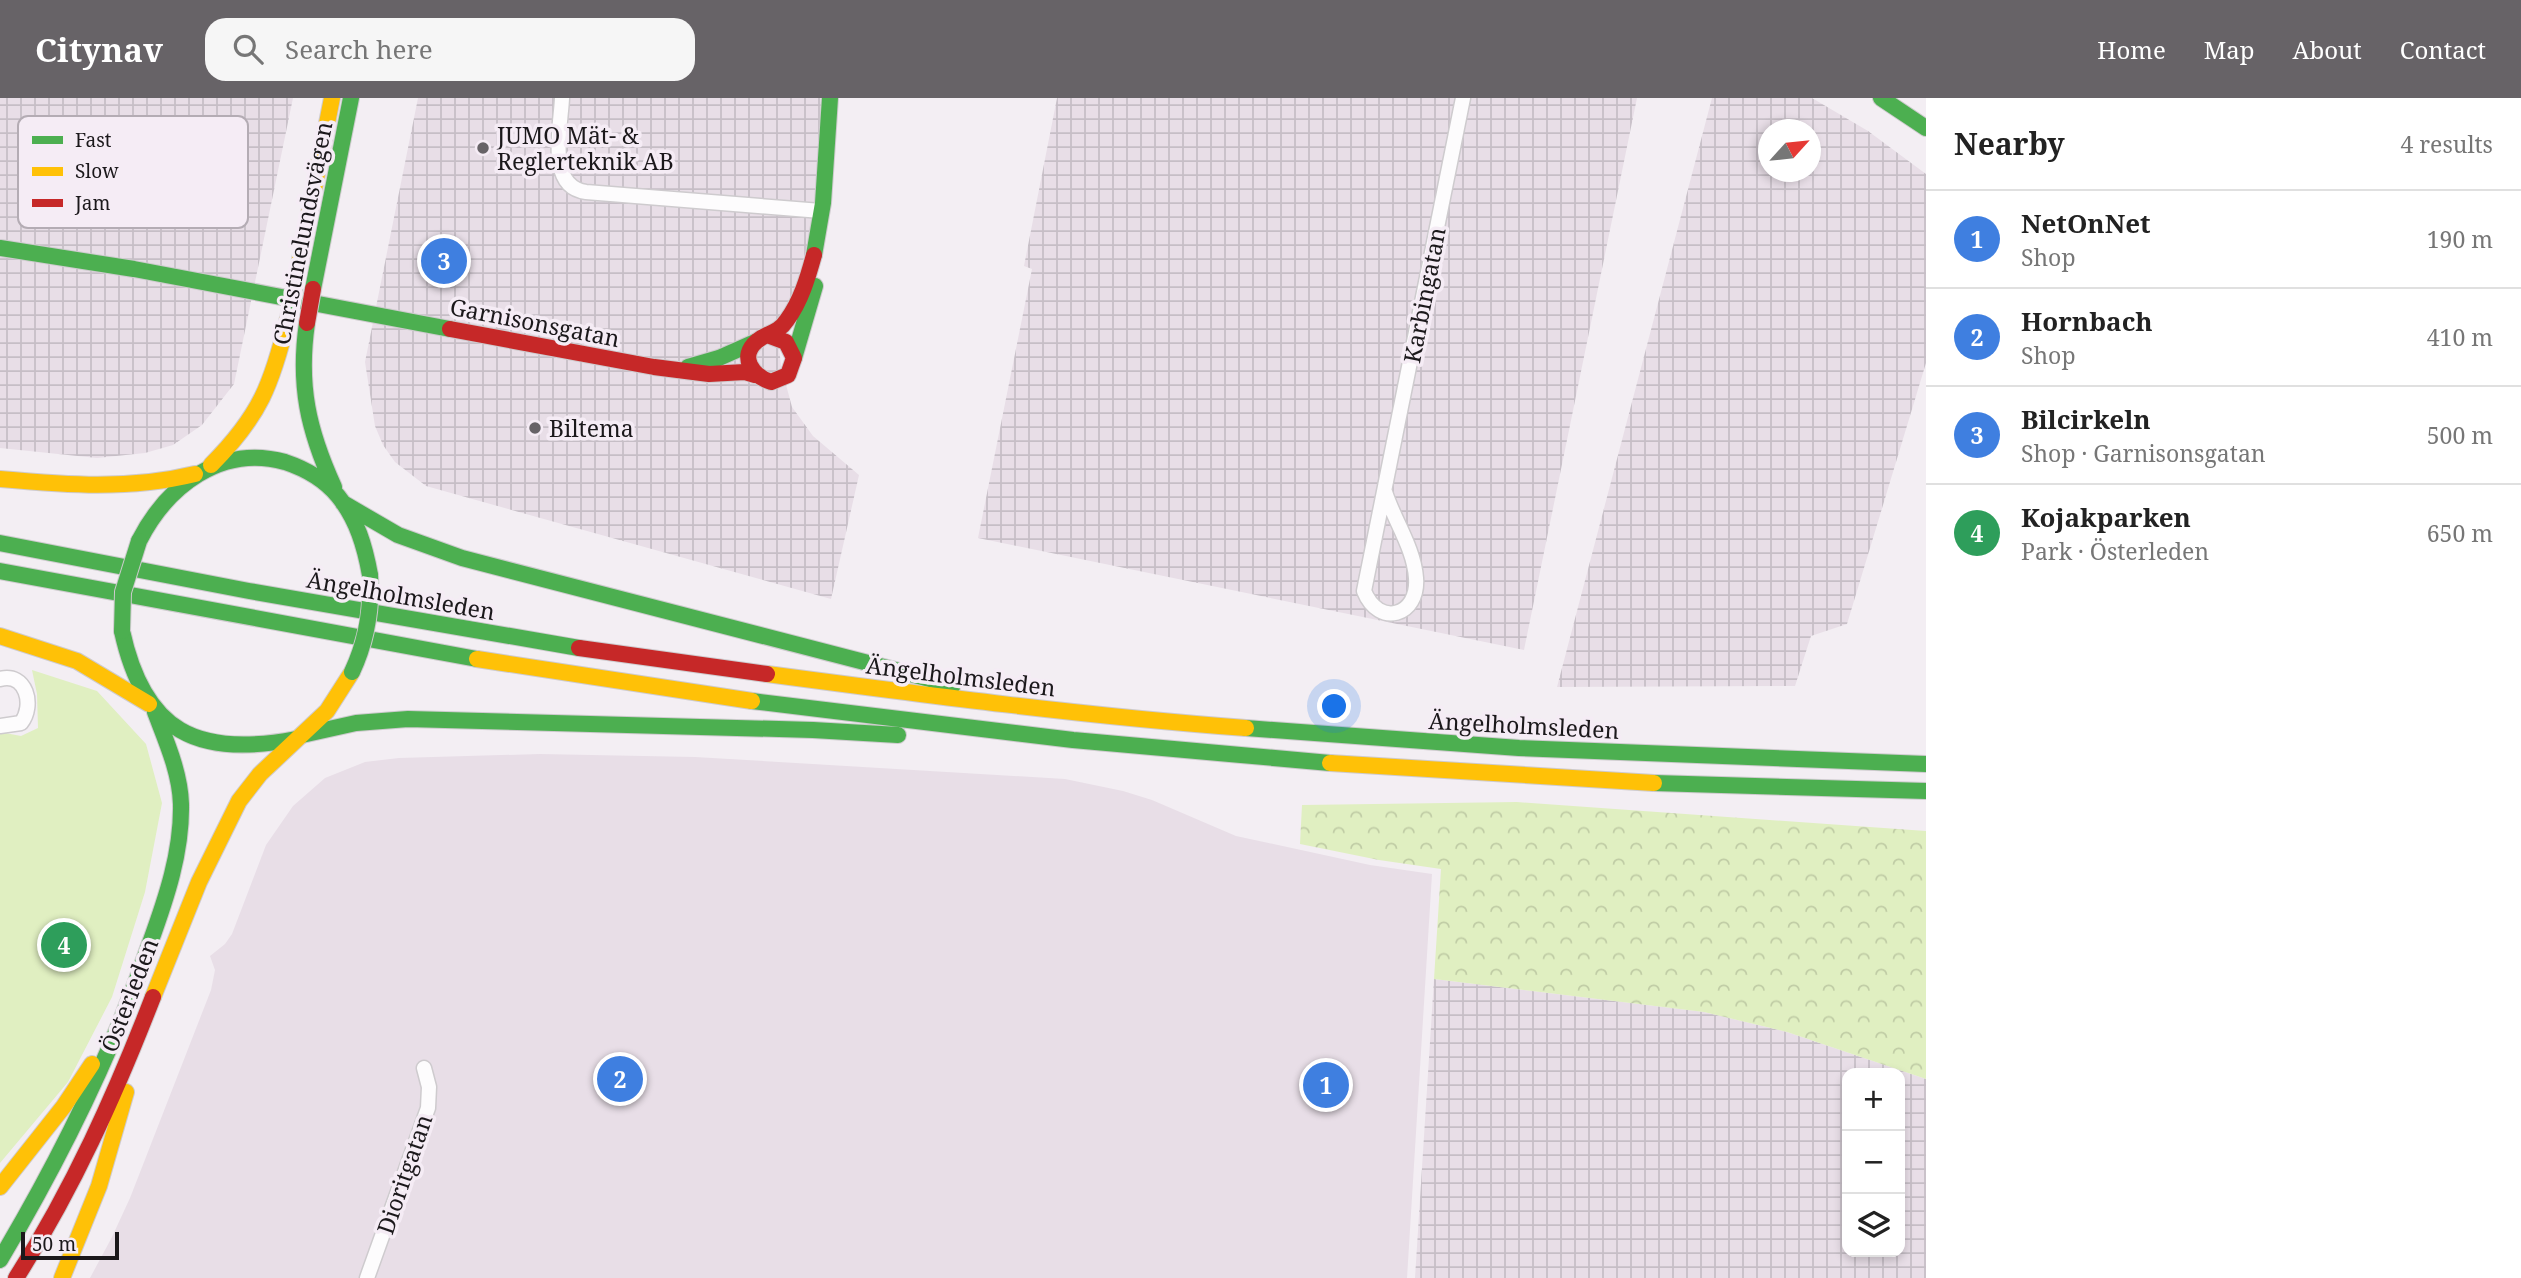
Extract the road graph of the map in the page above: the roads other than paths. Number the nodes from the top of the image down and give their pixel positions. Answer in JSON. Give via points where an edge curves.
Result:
{"nodes":[{"id":1,"x":332,"y":98,"type":"edge"},
{"id":2,"x":351,"y":98,"type":"edge"},
{"id":3,"x":562,"y":98,"type":"edge"},
{"id":4,"x":830,"y":98,"type":"edge"},
{"id":5,"x":1463,"y":98,"type":"edge"},
{"id":6,"x":1881,"y":98,"type":"edge"},
{"id":7,"x":1926,"y":128,"type":"edge"},
{"id":8,"x":821,"y":211,"type":"junction"},
{"id":9,"x":0,"y":248,"type":"edge"},
{"id":10,"x":813,"y":257,"type":"junction"},
{"id":11,"x":0,"y":262,"type":"edge"},
{"id":12,"x":134,"y":269,"type":"junction"},
{"id":13,"x":762,"y":339,"type":"junction"},
{"id":14,"x":794,"y":358,"type":"junction"},
{"id":15,"x":681,"y":369,"type":"junction"},
{"id":16,"x":755,"y":375,"type":"junction"},
{"id":17,"x":202,"y":470,"type":"junction"},
{"id":18,"x":0,"y":479,"type":"edge"},
{"id":19,"x":1385,"y":492,"type":"junction"},
{"id":20,"x":340,"y":499,"type":"junction"},
{"id":21,"x":139,"y":541,"type":"joint"},
{"id":22,"x":0,"y":543,"type":"edge"},
{"id":23,"x":0,"y":571,"type":"edge"},
{"id":24,"x":0,"y":636,"type":"edge"},
{"id":25,"x":352,"y":672,"type":"joint"},
{"id":26,"x":0,"y":679,"type":"edge"},
{"id":27,"x":152,"y":708,"type":"junction"},
{"id":28,"x":1049,"y":709,"type":"junction"},
{"id":29,"x":0,"y":726,"type":"edge"},
{"id":30,"x":299,"y":737,"type":"junction"},
{"id":31,"x":1104,"y":742,"type":"junction"},
{"id":32,"x":1926,"y":764,"type":"edge"},
{"id":33,"x":1926,"y":794,"type":"edge"},
{"id":34,"x":144,"y":1020,"type":"junction"},
{"id":35,"x":120,"y":1026,"type":"junction"},
{"id":36,"x":424,"y":1068,"type":"dead end"},
{"id":37,"x":0,"y":1187,"type":"edge"},
{"id":38,"x":0,"y":1260,"type":"edge"},
{"id":39,"x":16,"y":1278,"type":"edge"},
{"id":40,"x":62,"y":1278,"type":"edge"},
{"id":41,"x":367,"y":1278,"type":"edge"}],
"edges":[{"from":1,"to":17,"type":"main road","name":"Christinelundsvägen","bridge":true,"via":[[288,318],[268,385],[233,444]]},
{"from":2,"to":20,"type":"main road","name":"Christinelundsvägen","bridge":true,"via":[[301,372],[315,443]]},
{"from":3,"to":8,"type":"street","via":[[558,160],[571,187],[586,192]]},
{"from":4,"to":8,"type":"main road","name":"Garnisonsgatan"},
{"from":5,"to":19,"type":"street","name":"Karbingatan"},
{"from":6,"to":7,"type":"main road"},
{"from":8,"to":10,"type":"main road","name":"Garnisonsgatan"},
{"from":9,"to":12,"type":"main road","name":"Garnisonsgatan"},
{"from":10,"to":13,"type":"main road","name":"Garnisonsgatan","via":[[792,313]]},
{"from":10,"to":14,"type":"main road","name":"Garnisonsgatan","via":[[815,288]]},
{"from":11,"to":12,"type":"main road","name":"Garnisonsgatan","via":[[82,270]]},
{"from":12,"to":15,"type":"main road","name":"Garnisonsgatan"},
{"from":13,"to":14,"type":"main road","via":[[779,337],[792,349]]},
{"from":13,"to":15,"type":"main road","name":"Garnisonsgatan"},
{"from":13,"to":16,"type":"main road","via":[[750,350],[748,359]]},
{"from":14,"to":16,"type":"main road","name":"Garnisonsgatan","via":[[788,375],[780,380],[762,380]]},
{"from":15,"to":16,"type":"main road","name":"Garnisonsgatan"},
{"from":17,"to":18,"type":"main road","via":[[158,483],[118,486]]},
{"from":17,"to":20,"type":"main road","via":[[254,458],[283,461],[311,472]]},
{"from":17,"to":21,"type":"main road","name":"Christinelundsvägen","via":[[167,500]]},
{"from":19,"to":19,"type":"street","name":"Karbingatan","via":[[1364,591],[1375,607],[1394,614],[1410,603],[1416,576]]},
{"from":20,"to":25,"type":"main road","name":"Christinelundsvägen","bridge":true,"via":[[362,542],[370,575],[371,616]]},
{"from":20,"to":28,"type":"main road","via":[[398,535],[462,558]]},
{"from":21,"to":27,"type":"main road","name":"Österleden","bridge":true,"via":[[123,592],[122,631],[135,679]]},
{"from":22,"to":28,"type":"main road","name":"Ängelholmsleden","via":[[263,594],[645,658]]},
{"from":23,"to":31,"type":"main road","via":[[620,682]]},
{"from":24,"to":27,"type":"main road","via":[[77,661]]},
{"from":25,"to":30,"type":"main road","name":"Österleden","via":[[331,706]]},
{"from":26,"to":29,"type":"street","via":[[18,681],[28,705],[21,723]]},
{"from":27,"to":30,"type":"main road","via":[[186,733],[218,745],[246,747]]},
{"from":27,"to":35,"type":"main road","name":"Österleden","via":[[181,800],[178,850],[139,980]]},
{"from":28,"to":32,"type":"main road","name":"Ängelholmsleden","via":[[1519,748]]},
{"from":30,"to":31,"type":"main road","via":[[356,723],[408,719],[813,730],[1034,747]]},
{"from":30,"to":34,"type":"main road","name":"Österleden","via":[[251,782],[231,813],[187,908]]},
{"from":31,"to":33,"type":"main road","via":[[1477,774]]},
{"from":34,"to":39,"type":"main road","name":"Österleden","via":[[79,1169]]},
{"from":34,"to":40,"type":"main road","via":[[110,1154]]},
{"from":35,"to":37,"type":"main road","via":[[64,1107]]},
{"from":35,"to":38,"type":"main road","name":"Österleden","via":[[65,1146]]},
{"from":36,"to":41,"type":"street","name":"Dioritgatan","via":[[428,1108]]}]}
